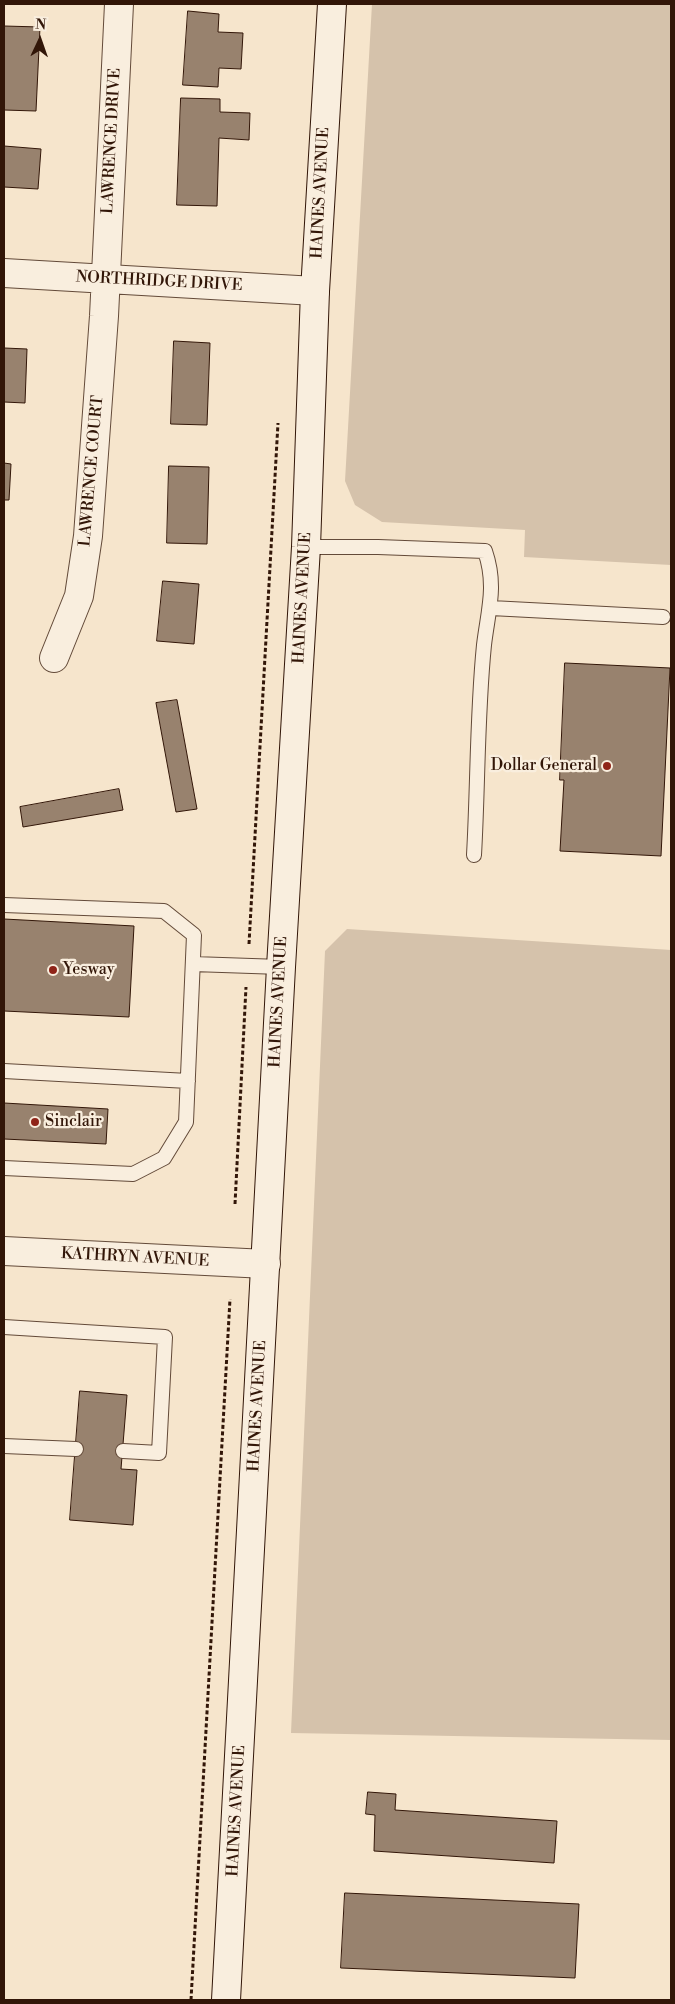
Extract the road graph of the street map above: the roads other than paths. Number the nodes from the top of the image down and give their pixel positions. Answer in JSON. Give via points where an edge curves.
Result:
{"nodes":[{"id":1,"x":119,"y":4,"type":"edge"},
{"id":2,"x":332,"y":4,"type":"edge"},
{"id":3,"x":4,"y":273,"type":"edge"},
{"id":4,"x":105,"y":279,"type":"junction"},
{"id":5,"x":315,"y":291,"type":"junction"},
{"id":6,"x":306,"y":547,"type":"junction"},
{"id":7,"x":491,"y":608,"type":"junction"},
{"id":8,"x":663,"y":617,"type":"dead end"},
{"id":9,"x":54,"y":658,"type":"dead end"},
{"id":10,"x":474,"y":855,"type":"dead end"},
{"id":11,"x":4,"y":905,"type":"edge"},
{"id":12,"x":193,"y":964,"type":"junction"},
{"id":13,"x":280,"y":968,"type":"junction"},
{"id":14,"x":4,"y":1071,"type":"edge"},
{"id":15,"x":188,"y":1081,"type":"junction"},
{"id":16,"x":4,"y":1168,"type":"edge"},
{"id":17,"x":4,"y":1251,"type":"edge"},
{"id":18,"x":266,"y":1264,"type":"junction"},
{"id":19,"x":4,"y":1327,"type":"edge"},
{"id":20,"x":4,"y":1446,"type":"edge"},
{"id":21,"x":76,"y":1449,"type":"dead end"},
{"id":22,"x":122,"y":1452,"type":"dead end"},
{"id":23,"x":226,"y":2000,"type":"edge"}],
"edges":[{"from":1,"to":4,"type":"main road","name":"LAWRENCE DRIVE"},
{"from":2,"to":5,"type":"main road","name":"HAINES AVENUE"},
{"from":3,"to":4,"type":"main road","name":"NORTHRIDGE DRIVE"},
{"from":4,"to":5,"type":"main road","name":"NORTHRIDGE DRIVE"},
{"from":4,"to":9,"type":"main road","name":"LAWRENCE COURT","via":[[88,536],[80,596]]},
{"from":5,"to":6,"type":"main road","name":"HAINES AVENUE"},
{"from":6,"to":7,"type":"lane","via":[[378,546],[485,551],[490,566]]},
{"from":6,"to":13,"type":"main road","name":"HAINES AVENUE"},
{"from":7,"to":8,"type":"lane"},
{"from":7,"to":10,"type":"lane","via":[[484,644]]},
{"from":11,"to":12,"type":"lane","via":[[164,911],[194,935]]},
{"from":12,"to":13,"type":"lane"},
{"from":12,"to":15,"type":"lane"},
{"from":13,"to":18,"type":"main road","name":"HAINES AVENUE"},
{"from":14,"to":15,"type":"lane"},
{"from":15,"to":16,"type":"lane","via":[[186,1122],[164,1158],[132,1174]]},
{"from":17,"to":18,"type":"main road","name":"KATHRYN AVENUE"},
{"from":18,"to":23,"type":"main road","name":"HAINES AVENUE"},
{"from":19,"to":22,"type":"lane","via":[[165,1337],[159,1453]]},
{"from":20,"to":21,"type":"lane"}]}
